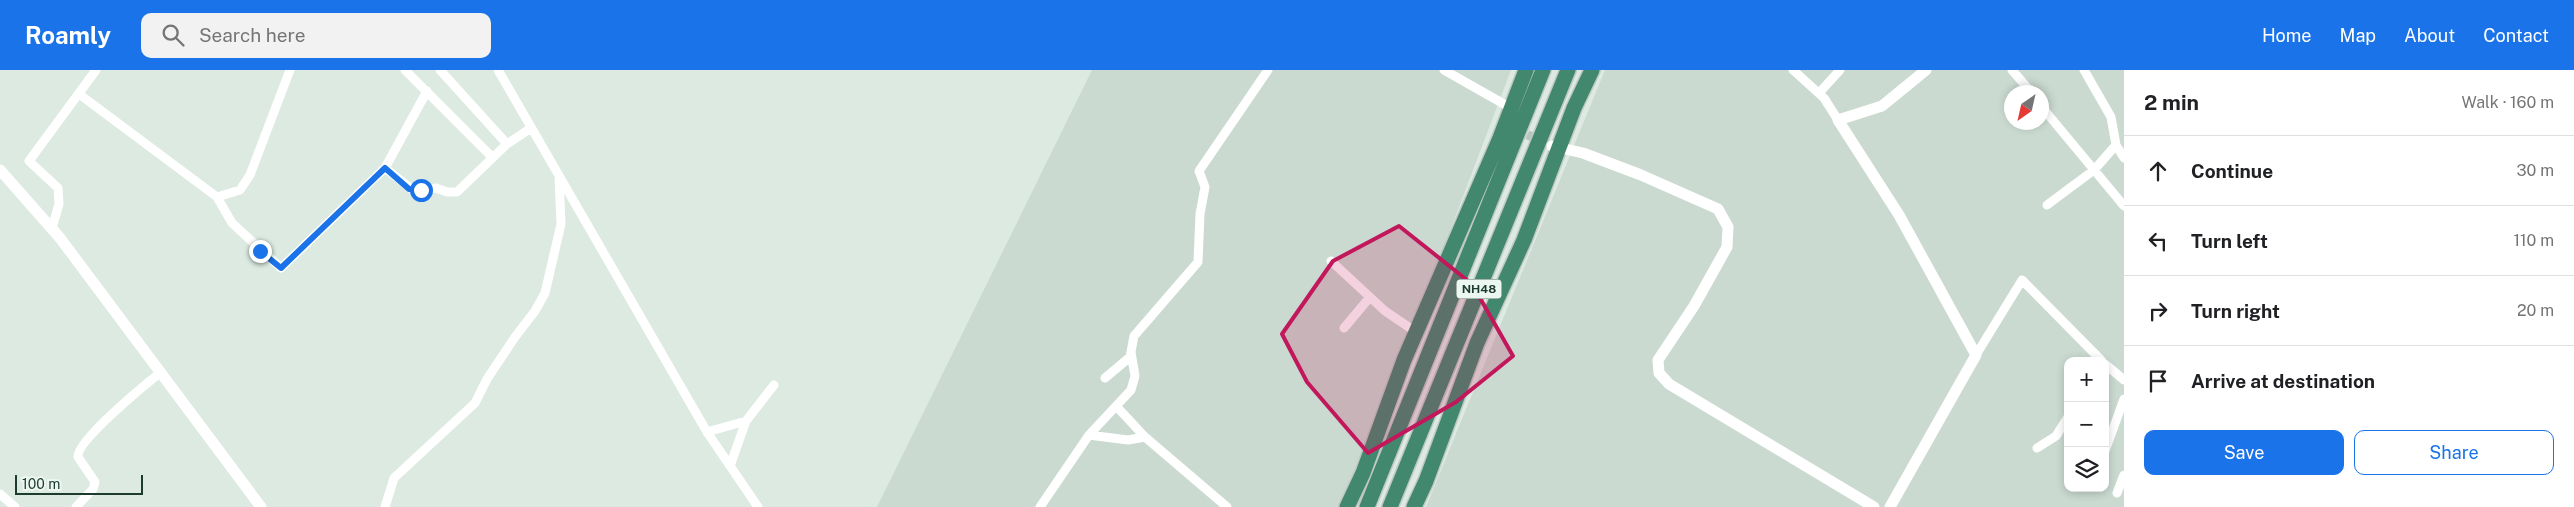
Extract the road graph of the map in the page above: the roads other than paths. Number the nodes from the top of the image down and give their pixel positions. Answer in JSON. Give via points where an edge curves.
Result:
{"nodes":[{"id":1,"x":96,"y":70,"type":"edge"},
{"id":2,"x":290,"y":70,"type":"edge"},
{"id":3,"x":405,"y":70,"type":"edge"},
{"id":4,"x":440,"y":70,"type":"edge"},
{"id":5,"x":498,"y":70,"type":"edge"},
{"id":6,"x":1268,"y":70,"type":"edge"},
{"id":7,"x":1444,"y":70,"type":"edge"},
{"id":8,"x":1526,"y":70,"type":"edge"},
{"id":9,"x":1543,"y":70,"type":"edge"},
{"id":10,"x":1568,"y":70,"type":"edge"},
{"id":11,"x":1592,"y":70,"type":"edge"},
{"id":12,"x":1793,"y":70,"type":"edge"},
{"id":13,"x":1840,"y":70,"type":"edge"},
{"id":14,"x":1926,"y":70,"type":"edge"},
{"id":15,"x":2012,"y":70,"type":"edge"},
{"id":16,"x":2088,"y":72,"type":"edge"},
{"id":17,"x":2025,"y":85,"type":"edge"},
{"id":18,"x":427,"y":91,"type":"junction"},
{"id":19,"x":1819,"y":93,"type":"junction"},
{"id":20,"x":79,"y":94,"type":"junction"},
{"id":21,"x":1511,"y":108,"type":"junction"},
{"id":22,"x":2049,"y":115,"type":"edge"},
{"id":23,"x":1838,"y":120,"type":"junction"},
{"id":24,"x":531,"y":128,"type":"junction"},
{"id":25,"x":507,"y":144,"type":"junction"},
{"id":26,"x":2116,"y":145,"type":"junction"},
{"id":27,"x":1556,"y":147,"type":"junction"},
{"id":28,"x":492,"y":157,"type":"junction"},
{"id":29,"x":2124,"y":158,"type":"edge"},
{"id":30,"x":385,"y":168,"type":"junction"},
{"id":31,"x":0,"y":170,"type":"edge"},
{"id":32,"x":2094,"y":170,"type":"junction"},
{"id":33,"x":559,"y":176,"type":"junction"},
{"id":34,"x":217,"y":197,"type":"junction"},
{"id":35,"x":2047,"y":205,"type":"dead end"},
{"id":36,"x":2124,"y":206,"type":"edge"},
{"id":37,"x":52,"y":228,"type":"junction"},
{"id":38,"x":1331,"y":261,"type":"dead end"},
{"id":39,"x":1370,"y":297,"type":"junction"},
{"id":40,"x":1344,"y":328,"type":"dead end"},
{"id":41,"x":1416,"y":332,"type":"junction"},
{"id":42,"x":1131,"y":351,"type":"junction"},
{"id":43,"x":1976,"y":355,"type":"junction"},
{"id":44,"x":2096,"y":357,"type":"edge"},
{"id":45,"x":2109,"y":367,"type":"edge"},
{"id":46,"x":160,"y":372,"type":"junction"},
{"id":47,"x":1105,"y":378,"type":"dead end"},
{"id":48,"x":2124,"y":380,"type":"edge"},
{"id":49,"x":774,"y":385,"type":"dead end"},
{"id":50,"x":2124,"y":398,"type":"edge"},
{"id":51,"x":1117,"y":407,"type":"junction"},
{"id":52,"x":746,"y":421,"type":"junction"},
{"id":53,"x":2064,"y":423,"type":"edge"},
{"id":54,"x":707,"y":432,"type":"junction"},
{"id":55,"x":1089,"y":435,"type":"junction"},
{"id":56,"x":1145,"y":437,"type":"junction"},
{"id":57,"x":2106,"y":447,"type":"edge"},
{"id":58,"x":2038,"y":448,"type":"dead end"},
{"id":59,"x":730,"y":466,"type":"junction"},
{"id":60,"x":2124,"y":475,"type":"edge"},
{"id":61,"x":2117,"y":493,"type":"dead end"},
{"id":62,"x":0,"y":494,"type":"edge"},
{"id":63,"x":16,"y":507,"type":"edge"},
{"id":64,"x":76,"y":507,"type":"edge"},
{"id":65,"x":261,"y":507,"type":"edge"},
{"id":66,"x":385,"y":507,"type":"edge"},
{"id":67,"x":758,"y":507,"type":"edge"},
{"id":68,"x":1040,"y":507,"type":"edge"},
{"id":69,"x":1227,"y":507,"type":"edge"},
{"id":70,"x":1347,"y":507,"type":"edge"},
{"id":71,"x":1367,"y":507,"type":"edge"},
{"id":72,"x":1390,"y":507,"type":"edge"},
{"id":73,"x":1414,"y":507,"type":"edge"},
{"id":74,"x":1874,"y":507,"type":"edge"},
{"id":75,"x":1890,"y":507,"type":"edge"}],
"edges":[{"from":1,"to":20,"type":"street"},
{"from":2,"to":34,"type":"street","via":[[250,175],[240,190]]},
{"from":3,"to":18,"type":"street"},
{"from":4,"to":25,"type":"street"},
{"from":5,"to":24,"type":"street"},
{"from":6,"to":42,"type":"street","via":[[1199,171],[1205,187],[1198,262],[1134,336]]},
{"from":7,"to":21,"type":"street"},
{"from":8,"to":21,"type":"highway"},
{"from":9,"to":71,"type":"highway","number":"NH48"},
{"from":10,"to":72,"type":"highway","number":"NH48"},
{"from":11,"to":27,"type":"highway"},
{"from":12,"to":19,"type":"street"},
{"from":13,"to":19,"type":"street"},
{"from":14,"to":23,"type":"street","via":[[1882,106]]},
{"from":15,"to":17,"type":"street"},
{"from":16,"to":26,"type":"street","via":[[2110,117]]},
{"from":18,"to":28,"type":"street"},
{"from":18,"to":30,"type":"street"},
{"from":19,"to":23,"type":"street"},
{"from":20,"to":34,"type":"street"},
{"from":20,"to":37,"type":"street","via":[[29,161],[58,188],[59,204]]},
{"from":21,"to":41,"type":"highway","via":[[1508,127]]},
{"from":22,"to":32,"type":"street"},
{"from":23,"to":43,"type":"street","via":[[1899,215]]},
{"from":24,"to":25,"type":"street"},
{"from":24,"to":33,"type":"street"},
{"from":25,"to":28,"type":"street"},
{"from":26,"to":29,"type":"street"},
{"from":26,"to":32,"type":"street"},
{"from":27,"to":73,"type":"highway","via":[[1524,240],[1477,343]]},
{"from":27,"to":74,"type":"street","via":[[1583,153],[1641,175],[1718,209],[1728,227],[1728,248],[1694,306],[1661,352],[1658,373],[1669,384]]},
{"from":28,"to":30,"type":"street","via":[[457,192],[436,188],[414,191]]},
{"from":30,"to":34,"type":"street","via":[[281,268],[232,223]]},
{"from":31,"to":37,"type":"street"},
{"from":32,"to":35,"type":"street"},
{"from":32,"to":36,"type":"street"},
{"from":33,"to":54,"type":"street"},
{"from":33,"to":66,"type":"street","via":[[561,224],[545,293],[487,379],[475,403],[394,478]]},
{"from":37,"to":46,"type":"street"},
{"from":38,"to":39,"type":"street"},
{"from":39,"to":40,"type":"street"},
{"from":39,"to":41,"type":"street"},
{"from":41,"to":70,"type":"highway"},
{"from":42,"to":47,"type":"street","via":[[1130,358]]},
{"from":42,"to":51,"type":"street","via":[[1135,376],[1131,390]]},
{"from":43,"to":44,"type":"street","via":[[2022,280]]},
{"from":43,"to":75,"type":"street"},
{"from":45,"to":48,"type":"street"},
{"from":46,"to":64,"type":"street","via":[[79,448],[80,462],[95,482],[93,489]]},
{"from":46,"to":65,"type":"street"},
{"from":49,"to":52,"type":"street"},
{"from":50,"to":57,"type":"street"},
{"from":51,"to":55,"type":"street"},
{"from":51,"to":56,"type":"street"},
{"from":52,"to":54,"type":"street"},
{"from":52,"to":59,"type":"street"},
{"from":53,"to":58,"type":"street","via":[[2056,436]]},
{"from":54,"to":59,"type":"street"},
{"from":55,"to":56,"type":"street","via":[[1128,440]]},
{"from":55,"to":68,"type":"street"},
{"from":56,"to":69,"type":"street"},
{"from":59,"to":67,"type":"street"},
{"from":60,"to":61,"type":"street"},
{"from":62,"to":63,"type":"street"}]}
